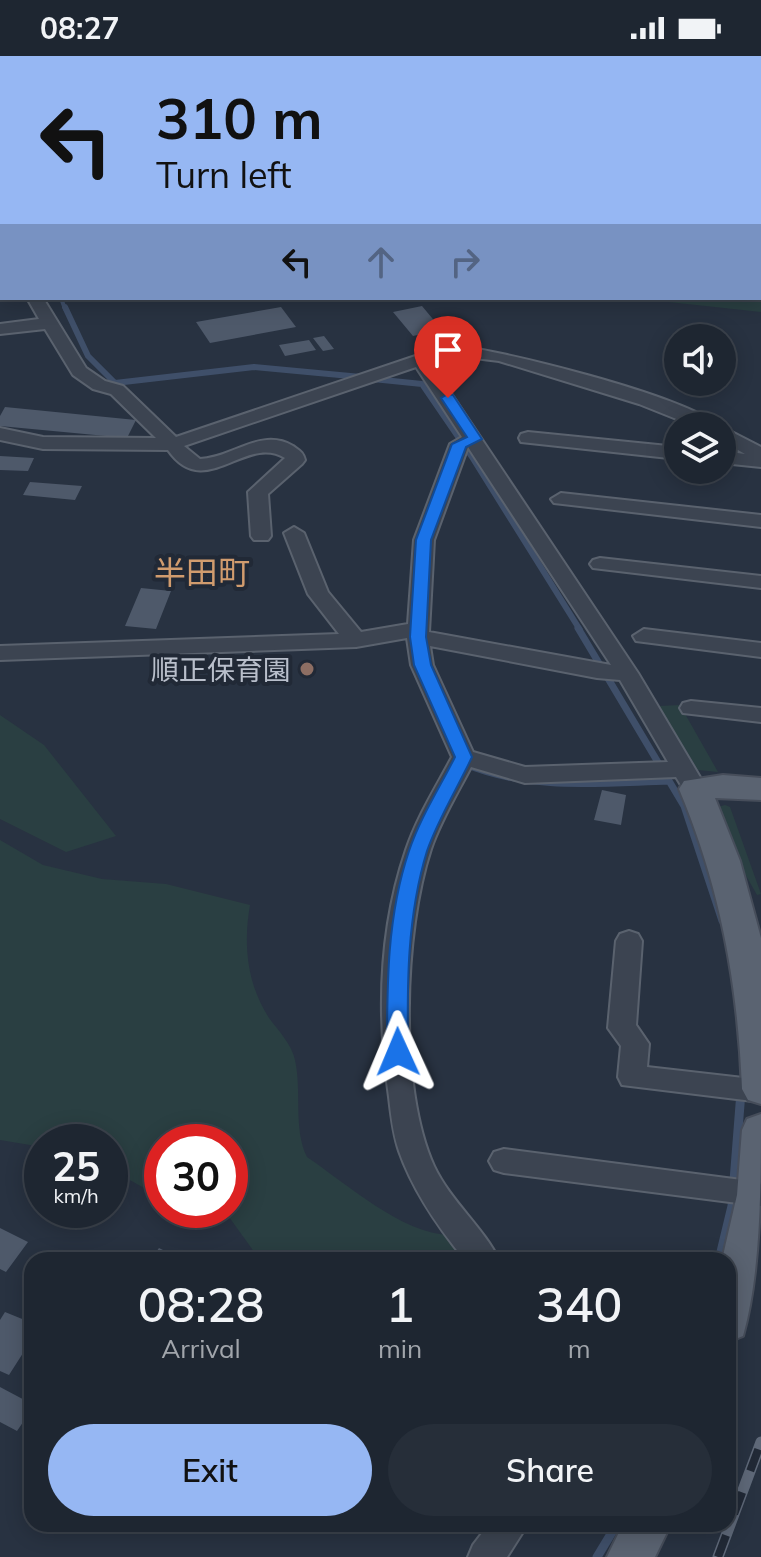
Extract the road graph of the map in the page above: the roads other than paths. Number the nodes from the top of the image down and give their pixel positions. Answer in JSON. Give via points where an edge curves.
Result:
{"nodes":[{"id":1,"x":36,"y":300,"type":"edge"},
{"id":2,"x":49,"y":323,"type":"junction"},
{"id":3,"x":0,"y":329,"type":"edge"},
{"id":4,"x":419,"y":358,"type":"junction"},
{"id":5,"x":676,"y":412,"type":"edge"},
{"id":6,"x":0,"y":434,"type":"edge"},
{"id":7,"x":528,"y":438,"type":"dead end"},
{"id":8,"x":467,"y":441,"type":"junction"},
{"id":9,"x":736,"y":442,"type":"edge"},
{"id":10,"x":173,"y":444,"type":"junction"},
{"id":11,"x":664,"y":452,"type":"edge"},
{"id":12,"x":736,"y":457,"type":"edge"},
{"id":13,"x":761,"y":458,"type":"edge"},
{"id":14,"x":561,"y":499,"type":"dead end"},
{"id":15,"x":761,"y":521,"type":"edge"},
{"id":16,"x":294,"y":533,"type":"dead end"},
{"id":17,"x":261,"y":536,"type":"dead end"},
{"id":18,"x":600,"y":564,"type":"dead end"},
{"id":19,"x":761,"y":582,"type":"edge"},
{"id":20,"x":414,"y":632,"type":"junction"},
{"id":21,"x":644,"y":636,"type":"dead end"},
{"id":22,"x":356,"y":640,"type":"junction"},
{"id":23,"x":761,"y":650,"type":"edge"},
{"id":24,"x":0,"y":653,"type":"edge"},
{"id":25,"x":612,"y":672,"type":"junction"},
{"id":26,"x":691,"y":708,"type":"dead end"},
{"id":27,"x":761,"y":715,"type":"edge"},
{"id":28,"x":462,"y":760,"type":"junction"},
{"id":29,"x":676,"y":775,"type":"junction"},
{"id":30,"x":761,"y":789,"type":"edge"},
{"id":31,"x":629,"y":941,"type":"dead end"},
{"id":32,"x":751,"y":1090,"type":"edge"},
{"id":33,"x":761,"y":1130,"type":"edge"},
{"id":34,"x":504,"y":1161,"type":"dead end"},
{"id":35,"x":748,"y":1197,"type":"edge"},
{"id":36,"x":477,"y":1252,"type":"edge"},
{"id":37,"x":736,"y":1270,"type":"edge"},
{"id":38,"x":505,"y":1532,"type":"edge"},
{"id":39,"x":644,"y":1532,"type":"edge"},
{"id":40,"x":485,"y":1557,"type":"edge"},
{"id":41,"x":630,"y":1557,"type":"edge"}],
"edges":[{"from":1,"to":2,"type":"street"},
{"from":2,"to":3,"type":"street"},
{"from":2,"to":10,"type":"street","via":[[79,371],[117,390]]},
{"from":4,"to":5,"type":"street","via":[[448,350],[488,352]]},
{"from":4,"to":8,"type":"street"},
{"from":4,"to":10,"type":"street"},
{"from":6,"to":10,"type":"street","via":[[58,443]]},
{"from":7,"to":11,"type":"street"},
{"from":8,"to":20,"type":"street","via":[[424,540]]},
{"from":8,"to":25,"type":"street"},
{"from":9,"to":13,"type":"street"},
{"from":10,"to":17,"type":"street","via":[[185,459],[198,464],[268,444],[295,456],[258,492]]},
{"from":12,"to":13,"type":"street"},
{"from":14,"to":15,"type":"street"},
{"from":16,"to":22,"type":"street","via":[[318,594]]},
{"from":18,"to":19,"type":"street"},
{"from":20,"to":22,"type":"street"},
{"from":20,"to":25,"type":"street"},
{"from":20,"to":28,"type":"street","via":[[422,665]]},
{"from":21,"to":23,"type":"street"},
{"from":22,"to":24,"type":"street"},
{"from":25,"to":29,"type":"street"},
{"from":26,"to":27,"type":"street"},
{"from":28,"to":29,"type":"street","via":[[525,775]]},
{"from":28,"to":36,"type":"street","via":[[419,848],[408,887],[397,972],[398,1073],[413,1151],[448,1220]]},
{"from":29,"to":30,"type":"main road"},
{"from":29,"to":32,"type":"main road","via":[[718,837],[735,898],[760,1042]]},
{"from":31,"to":32,"type":"street","via":[[622,1028],[635,1044],[632,1077]]},
{"from":33,"to":35,"type":"main road"},
{"from":34,"to":35,"type":"street"},
{"from":35,"to":37,"type":"main road"},
{"from":38,"to":40,"type":"street"},
{"from":39,"to":41,"type":"main road"}]}
